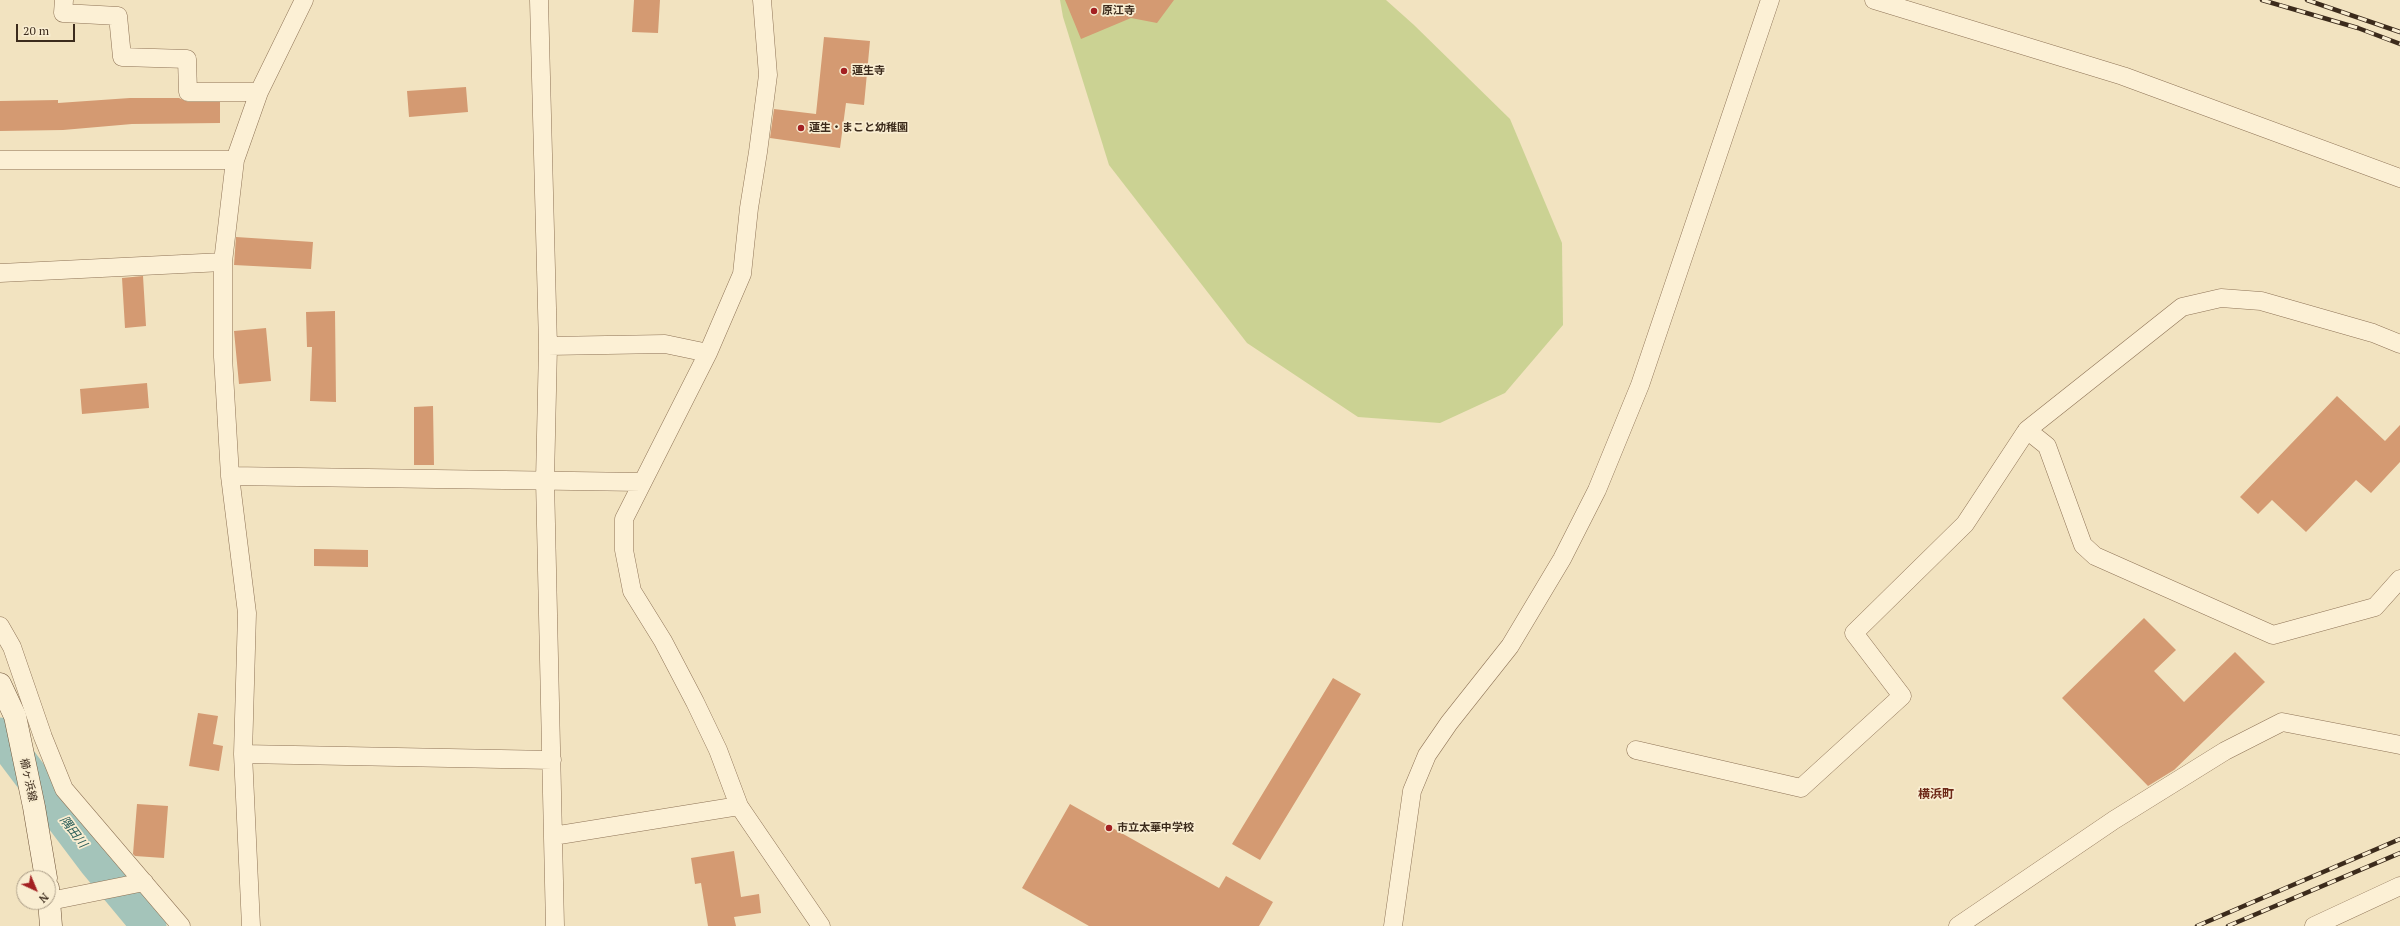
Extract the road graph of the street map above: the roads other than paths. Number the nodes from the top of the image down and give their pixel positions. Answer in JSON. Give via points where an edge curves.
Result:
{"nodes":[{"id":1,"x":64,"y":0,"type":"edge"},
{"id":2,"x":304,"y":0,"type":"edge"},
{"id":3,"x":539,"y":0,"type":"edge"},
{"id":4,"x":762,"y":0,"type":"edge"},
{"id":5,"x":1770,"y":0,"type":"edge"},
{"id":6,"x":1874,"y":0,"type":"edge"},
{"id":7,"x":259,"y":92,"type":"junction"},
{"id":8,"x":0,"y":160,"type":"edge"},
{"id":9,"x":235,"y":160,"type":"junction"},
{"id":10,"x":2400,"y":178,"type":"edge"},
{"id":11,"x":223,"y":262,"type":"junction"},
{"id":12,"x":0,"y":273,"type":"edge"},
{"id":13,"x":2400,"y":344,"type":"edge"},
{"id":14,"x":548,"y":346,"type":"junction"},
{"id":15,"x":708,"y":353,"type":"junction"},
{"id":16,"x":2027,"y":430,"type":"junction"},
{"id":17,"x":230,"y":476,"type":"junction"},
{"id":18,"x":545,"y":480,"type":"junction"},
{"id":19,"x":641,"y":482,"type":"junction"},
{"id":20,"x":2400,"y":579,"type":"edge"},
{"id":21,"x":0,"y":626,"type":"edge"},
{"id":22,"x":0,"y":684,"type":"edge"},
{"id":23,"x":2400,"y":745,"type":"edge"},
{"id":24,"x":1636,"y":750,"type":"dead end"},
{"id":25,"x":243,"y":754,"type":"junction"},
{"id":26,"x":552,"y":760,"type":"junction"},
{"id":27,"x":739,"y":806,"type":"junction"},
{"id":28,"x":553,"y":836,"type":"junction"},
{"id":29,"x":45,"y":870,"type":"edge"},
{"id":30,"x":144,"y":882,"type":"junction"},
{"id":31,"x":2400,"y":886,"type":"edge"},
{"id":32,"x":56,"y":893,"type":"edge"},
{"id":33,"x":50,"y":910,"type":"edge"},
{"id":34,"x":51,"y":926,"type":"edge"},
{"id":35,"x":181,"y":926,"type":"edge"},
{"id":36,"x":251,"y":926,"type":"edge"},
{"id":37,"x":555,"y":926,"type":"edge"},
{"id":38,"x":821,"y":926,"type":"edge"},
{"id":39,"x":1393,"y":926,"type":"edge"},
{"id":40,"x":1958,"y":926,"type":"edge"},
{"id":41,"x":2314,"y":926,"type":"edge"}],
"edges":[{"from":1,"to":7,"type":"street","via":[[63,13],[118,16],[122,57],[187,59],[188,92]]},
{"from":2,"to":7,"type":"street"},
{"from":3,"to":14,"type":"street"},
{"from":4,"to":15,"type":"street","via":[[768,75],[749,208],[745,257],[742,274]]},
{"from":5,"to":39,"type":"street","via":[[1640,385],[1597,490],[1562,559],[1510,646],[1427,755],[1412,791]]},
{"from":6,"to":10,"type":"street","via":[[2123,76]]},
{"from":7,"to":9,"type":"street"},
{"from":8,"to":9,"type":"street"},
{"from":9,"to":11,"type":"street"},
{"from":11,"to":12,"type":"street"},
{"from":11,"to":17,"type":"street","via":[[223,357]]},
{"from":13,"to":16,"type":"street","via":[[2373,333],[2261,301],[2221,298],[2182,307]]},
{"from":14,"to":15,"type":"street","via":[[665,344]]},
{"from":14,"to":18,"type":"street"},
{"from":15,"to":19,"type":"street"},
{"from":16,"to":20,"type":"street","via":[[2047,446],[2083,545],[2095,556],[2273,635],[2375,607]]},
{"from":16,"to":24,"type":"street","via":[[1965,524],[1854,632],[1902,696],[1801,788]]},
{"from":17,"to":18,"type":"street"},
{"from":17,"to":25,"type":"street","via":[[247,613]]},
{"from":18,"to":19,"type":"street"},
{"from":18,"to":26,"type":"street"},
{"from":19,"to":27,"type":"street","via":[[624,519],[624,550],[632,591],[663,641],[695,702],[718,750]]},
{"from":21,"to":30,"type":"street","via":[[12,647],[64,789]]},
{"from":22,"to":29,"type":"street","name":"櫛ヶ浜線","via":[[15,716]]},
{"from":23,"to":40,"type":"street","via":[[2282,722],[2225,752],[2121,816]]},
{"from":25,"to":26,"type":"street"},
{"from":25,"to":36,"type":"street"},
{"from":26,"to":28,"type":"street"},
{"from":27,"to":28,"type":"street"},
{"from":27,"to":38,"type":"street"},
{"from":28,"to":37,"type":"street"},
{"from":30,"to":32,"type":"street"},
{"from":30,"to":35,"type":"street"},
{"from":31,"to":41,"type":"street"},
{"from":33,"to":34,"type":"street"}]}
